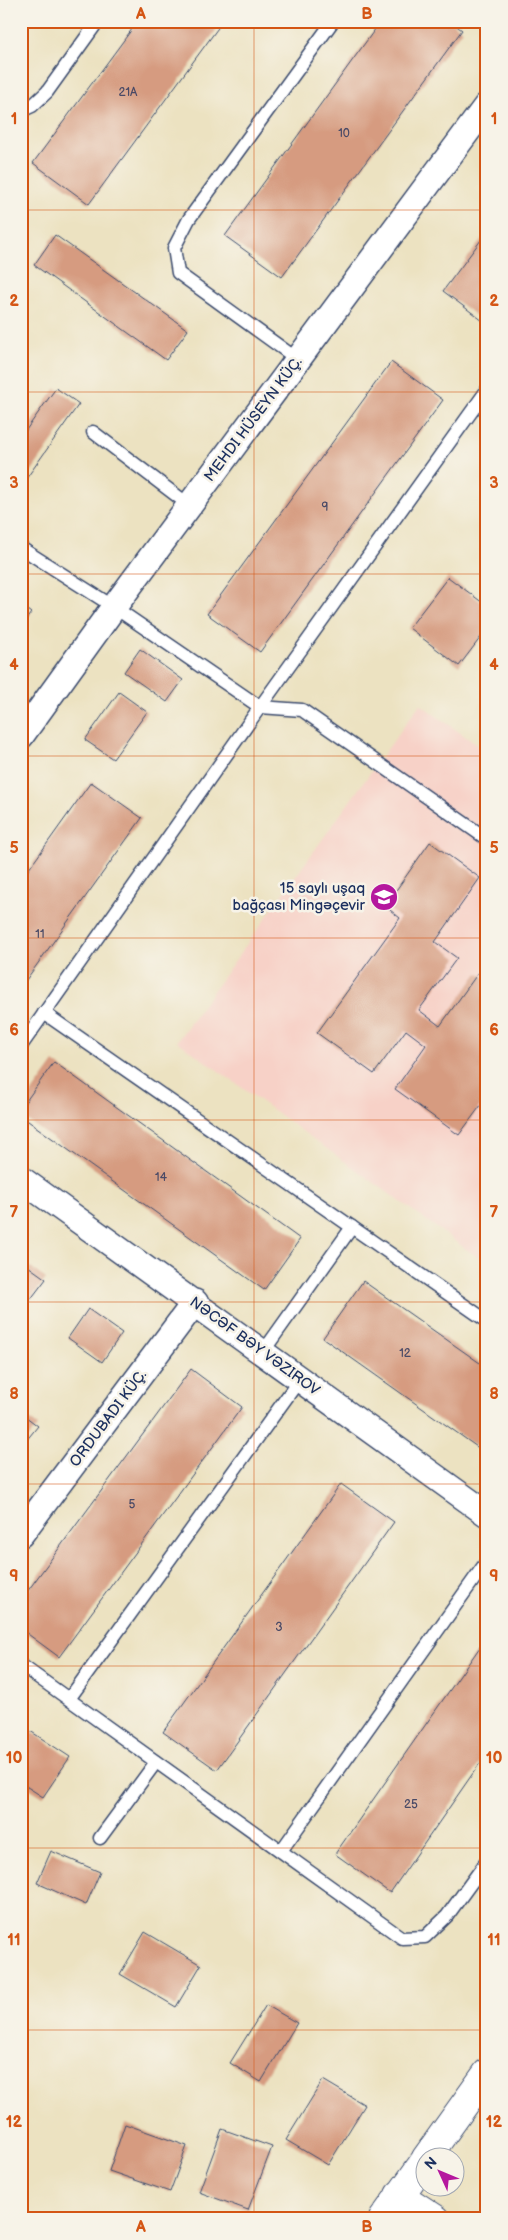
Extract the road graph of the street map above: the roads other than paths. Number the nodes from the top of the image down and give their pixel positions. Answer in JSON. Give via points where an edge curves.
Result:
{"nodes":[{"id":1,"x":98,"y":21,"type":"edge"},
{"id":2,"x":333,"y":21,"type":"edge"},
{"id":3,"x":487,"y":104,"type":"edge"},
{"id":4,"x":21,"y":111,"type":"edge"},
{"id":5,"x":297,"y":359,"type":"junction"},
{"id":6,"x":487,"y":390,"type":"edge"},
{"id":7,"x":93,"y":432,"type":"dead end"},
{"id":8,"x":189,"y":505,"type":"junction"},
{"id":9,"x":21,"y":548,"type":"edge"},
{"id":10,"x":114,"y":607,"type":"junction"},
{"id":11,"x":260,"y":707,"type":"junction"},
{"id":12,"x":21,"y":736,"type":"edge"},
{"id":13,"x":487,"y":840,"type":"edge"},
{"id":14,"x":44,"y":1014,"type":"junction"},
{"id":15,"x":21,"y":1046,"type":"edge"},
{"id":16,"x":21,"y":1179,"type":"edge"},
{"id":17,"x":352,"y":1227,"type":"junction"},
{"id":18,"x":195,"y":1302,"type":"junction"},
{"id":19,"x":487,"y":1321,"type":"edge"},
{"id":20,"x":263,"y":1352,"type":"junction"},
{"id":21,"x":300,"y":1378,"type":"junction"},
{"id":22,"x":487,"y":1514,"type":"edge"},
{"id":23,"x":21,"y":1534,"type":"edge"},
{"id":24,"x":487,"y":1561,"type":"edge"},
{"id":25,"x":21,"y":1665,"type":"edge"},
{"id":26,"x":69,"y":1699,"type":"junction"},
{"id":27,"x":156,"y":1762,"type":"junction"},
{"id":28,"x":100,"y":1838,"type":"dead end"},
{"id":29,"x":281,"y":1851,"type":"junction"},
{"id":30,"x":487,"y":1861,"type":"edge"},
{"id":31,"x":487,"y":2073,"type":"edge"},
{"id":32,"x":433,"y":2148,"type":"edge"},
{"id":33,"x":416,"y":2172,"type":"edge"},
{"id":34,"x":399,"y":2196,"type":"junction"},
{"id":35,"x":383,"y":2219,"type":"edge"},
{"id":36,"x":436,"y":2219,"type":"edge"}],
"edges":[{"from":1,"to":4,"type":"lane","via":[[47,92]]},
{"from":2,"to":5,"type":"lane","via":[[189,219],[174,248],[178,273]]},
{"from":3,"to":5,"type":"street","name":"MEHDI HÜSEYN KÜÇ."},
{"from":5,"to":8,"type":"street","name":"MEHDI HÜSEYN KÜÇ."},
{"from":6,"to":11,"type":"lane"},
{"from":7,"to":8,"type":"lane"},
{"from":8,"to":10,"type":"street","name":"MEHDI HÜSEYN KÜÇ."},
{"from":9,"to":10,"type":"lane"},
{"from":10,"to":11,"type":"lane"},
{"from":10,"to":12,"type":"street","name":"MEHDI HÜSEYN KÜÇ."},
{"from":11,"to":13,"type":"lane","via":[[302,710]]},
{"from":11,"to":14,"type":"lane"},
{"from":14,"to":15,"type":"lane"},
{"from":14,"to":17,"type":"lane"},
{"from":16,"to":18,"type":"street","name":"NƏCƏF BƏY VƏZIROV"},
{"from":17,"to":19,"type":"lane"},
{"from":17,"to":20,"type":"lane"},
{"from":18,"to":20,"type":"street","name":"NƏCƏF BƏY VƏZIROV"},
{"from":18,"to":23,"type":"street","name":"ORDUBADI KÜÇ."},
{"from":20,"to":21,"type":"street","name":"NƏCƏF BƏY VƏZIROV"},
{"from":21,"to":22,"type":"street","name":"NƏCƏF BƏY VƏZIROV"},
{"from":21,"to":26,"type":"lane"},
{"from":24,"to":29,"type":"lane"},
{"from":25,"to":26,"type":"lane"},
{"from":26,"to":27,"type":"lane"},
{"from":27,"to":28,"type":"lane"},
{"from":27,"to":29,"type":"lane"},
{"from":29,"to":30,"type":"lane","via":[[402,1938],[425,1937],[447,1916]]},
{"from":31,"to":32,"type":"main road"},
{"from":33,"to":34,"type":"main road"},
{"from":34,"to":35,"type":"main road"},
{"from":34,"to":36,"type":"main road"}]}
